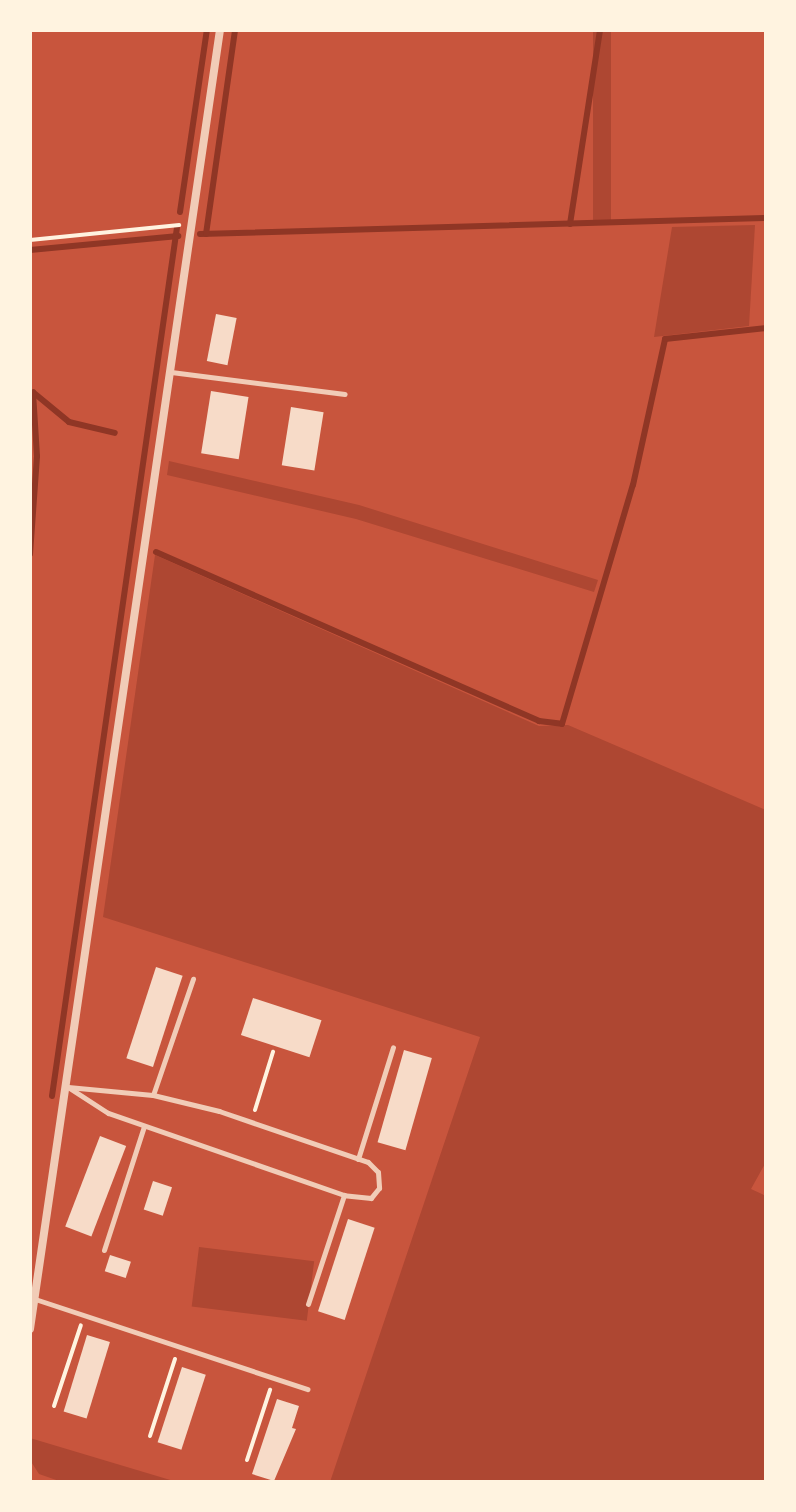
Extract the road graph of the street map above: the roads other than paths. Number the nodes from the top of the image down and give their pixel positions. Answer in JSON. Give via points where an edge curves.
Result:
{"nodes":[{"id":1,"x":220,"y":30,"type":"edge"},
{"id":2,"x":171,"y":372,"type":"junction"},
{"id":3,"x":345,"y":394,"type":"dead end"},
{"id":4,"x":193,"y":979,"type":"dead end"},
{"id":5,"x":393,"y":1047,"type":"dead end"},
{"id":6,"x":68,"y":1087,"type":"junction"},
{"id":7,"x":153,"y":1095,"type":"junction"},
{"id":8,"x":144,"y":1126,"type":"junction"},
{"id":9,"x":358,"y":1159,"type":"junction"},
{"id":10,"x":344,"y":1195,"type":"junction"},
{"id":11,"x":104,"y":1250,"type":"dead end"},
{"id":12,"x":35,"y":1299,"type":"junction"},
{"id":13,"x":308,"y":1304,"type":"dead end"},
{"id":14,"x":30,"y":1329,"type":"edge"},
{"id":15,"x":307,"y":1389,"type":"dead end"}],
"edges":[{"from":1,"to":2,"type":"street"},
{"from":2,"to":3,"type":"lane"},
{"from":2,"to":6,"type":"street"},
{"from":4,"to":7,"type":"lane"},
{"from":5,"to":9,"type":"lane"},
{"from":6,"to":7,"type":"lane"},
{"from":6,"to":8,"type":"lane","via":[[108,1113]]},
{"from":6,"to":12,"type":"street"},
{"from":7,"to":9,"type":"lane"},
{"from":8,"to":10,"type":"lane"},
{"from":8,"to":11,"type":"lane"},
{"from":9,"to":10,"type":"lane","via":[[378,1172],[379,1188],[371,1198]]},
{"from":10,"to":13,"type":"lane"},
{"from":12,"to":14,"type":"street"},
{"from":12,"to":15,"type":"lane"}]}
